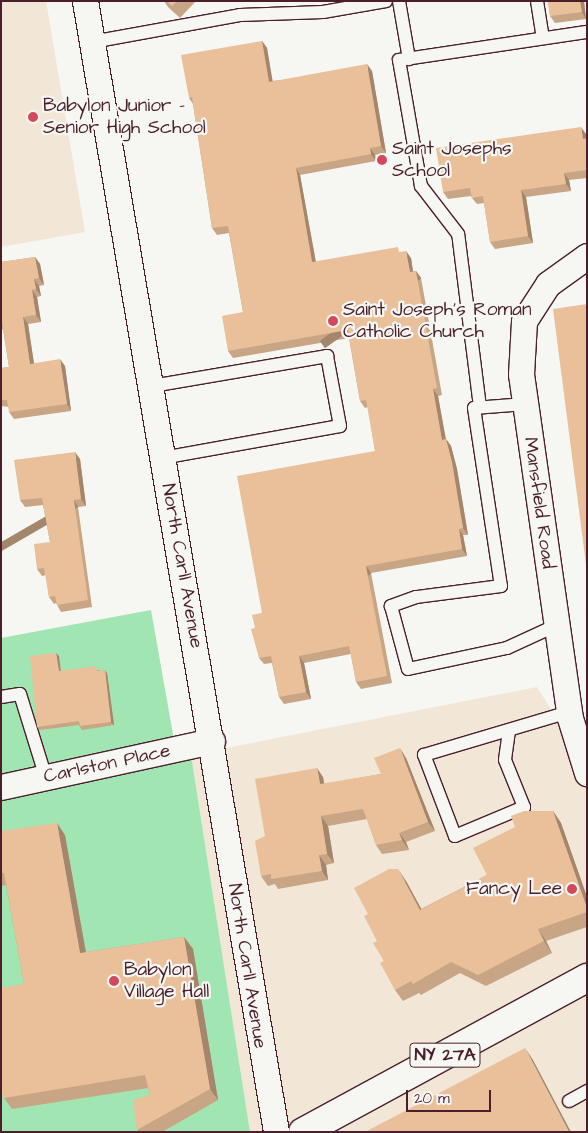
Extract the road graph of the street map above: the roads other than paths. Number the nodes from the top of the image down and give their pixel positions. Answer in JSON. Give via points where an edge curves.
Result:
{"nodes":[{"id":1,"x":85,"y":1,"type":"edge"},
{"id":2,"x":386,"y":1,"type":"edge"},
{"id":3,"x":399,"y":1,"type":"edge"},
{"id":4,"x":537,"y":1,"type":"edge"},
{"id":5,"x":587,"y":32,"type":"edge"},
{"id":6,"x":543,"y":38,"type":"junction"},
{"id":7,"x":92,"y":42,"type":"junction"},
{"id":8,"x":409,"y":59,"type":"junction"},
{"id":9,"x":587,"y":256,"type":"edge"},
{"id":10,"x":152,"y":386,"type":"junction"},
{"id":11,"x":525,"y":404,"type":"junction"},
{"id":12,"x":480,"y":408,"type":"junction"},
{"id":13,"x":163,"y":458,"type":"junction"},
{"id":14,"x":557,"y":625,"type":"junction"},
{"id":15,"x":1,"y":697,"type":"edge"},
{"id":16,"x":569,"y":712,"type":"junction"},
{"id":17,"x":509,"y":731,"type":"junction"},
{"id":18,"x":212,"y":741,"type":"junction"},
{"id":19,"x":587,"y":773,"type":"edge"},
{"id":20,"x":46,"y":778,"type":"junction"},
{"id":21,"x":1,"y":788,"type":"edge"},
{"id":22,"x":587,"y":978,"type":"edge"},
{"id":23,"x":587,"y":1091,"type":"edge"},
{"id":24,"x":569,"y":1101,"type":"dead end"},
{"id":25,"x":276,"y":1132,"type":"edge"},
{"id":26,"x":303,"y":1132,"type":"edge"}],
"edges":[{"from":1,"to":7,"type":"street","name":"North Carll Avenue"},
{"from":2,"to":7,"type":"lane","via":[[323,12],[240,15]]},
{"from":3,"to":8,"type":"lane"},
{"from":4,"to":6,"type":"lane"},
{"from":5,"to":6,"type":"lane"},
{"from":6,"to":8,"type":"lane"},
{"from":7,"to":10,"type":"street","name":"North Carll Avenue"},
{"from":8,"to":12,"type":"lane","via":[[399,60],[421,186],[458,234]]},
{"from":9,"to":11,"type":"street","name":"Mansfield Road","via":[[548,284],[524,321],[521,374]]},
{"from":10,"to":13,"type":"street","name":"North Carll Avenue"},
{"from":10,"to":13,"type":"lane","via":[[326,356],[340,426]]},
{"from":11,"to":12,"type":"lane"},
{"from":11,"to":14,"type":"street","name":"Mansfield Road"},
{"from":12,"to":14,"type":"lane","via":[[474,408],[501,586],[464,588],[416,597],[391,606],[408,669],[507,648]]},
{"from":13,"to":18,"type":"street","name":"North Carll Avenue"},
{"from":14,"to":16,"type":"street","name":"Mansfield Road"},
{"from":15,"to":20,"type":"lane","via":[[20,694]]},
{"from":16,"to":17,"type":"lane"},
{"from":16,"to":19,"type":"street","name":"Mansfield Road"},
{"from":17,"to":17,"type":"lane","via":[[424,755],[455,836],[524,807],[505,760]]},
{"from":18,"to":20,"type":"street","name":"Carlston Place"},
{"from":18,"to":25,"type":"street","name":"North Carll Avenue"},
{"from":20,"to":21,"type":"street","name":"Carlston Place"},
{"from":22,"to":26,"type":"main road","number":"NY 27A"},
{"from":23,"to":24,"type":"lane"}]}
